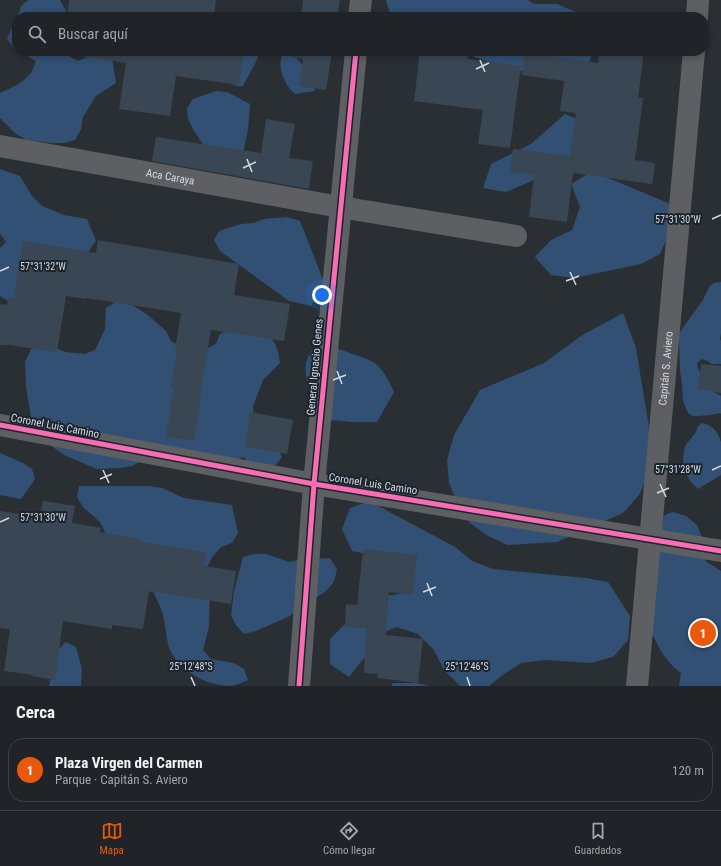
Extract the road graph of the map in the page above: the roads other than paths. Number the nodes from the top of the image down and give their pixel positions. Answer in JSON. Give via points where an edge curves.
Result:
{"nodes":[{"id":1,"x":361,"y":0,"type":"edge"},
{"id":2,"x":698,"y":0,"type":"edge"},
{"id":3,"x":360,"y":12,"type":"edge"},
{"id":4,"x":697,"y":12,"type":"edge"},
{"id":5,"x":355,"y":56,"type":"edge"},
{"id":6,"x":694,"y":56,"type":"edge"},
{"id":7,"x":0,"y":146,"type":"edge"},
{"id":8,"x":340,"y":207,"type":"junction"},
{"id":9,"x":516,"y":236,"type":"dead end"},
{"id":10,"x":0,"y":425,"type":"edge"},
{"id":11,"x":314,"y":484,"type":"junction"},
{"id":12,"x":649,"y":539,"type":"junction"},
{"id":13,"x":721,"y":551,"type":"edge"},
{"id":14,"x":299,"y":686,"type":"edge"},
{"id":15,"x":637,"y":686,"type":"edge"}],
"edges":[{"from":1,"to":3,"type":"street"},
{"from":2,"to":4,"type":"street"},
{"from":5,"to":8,"type":"street","name":"General Ignacio Genes"},
{"from":6,"to":12,"type":"street","name":"Capitán S. Aviero"},
{"from":7,"to":8,"type":"street","name":"Aca Caraya"},
{"from":8,"to":9,"type":"street","name":"Aca Caraya"},
{"from":8,"to":11,"type":"street","name":"General Ignacio Genes"},
{"from":10,"to":11,"type":"street","name":"Coronel Luis Camino"},
{"from":11,"to":12,"type":"street","name":"Coronel Luis Camino"},
{"from":11,"to":14,"type":"street","name":"General Ignacio Genes"},
{"from":12,"to":13,"type":"street","name":"Coronel Luis Camino"},
{"from":12,"to":15,"type":"street","name":"Capitán S. Aviero"}]}
